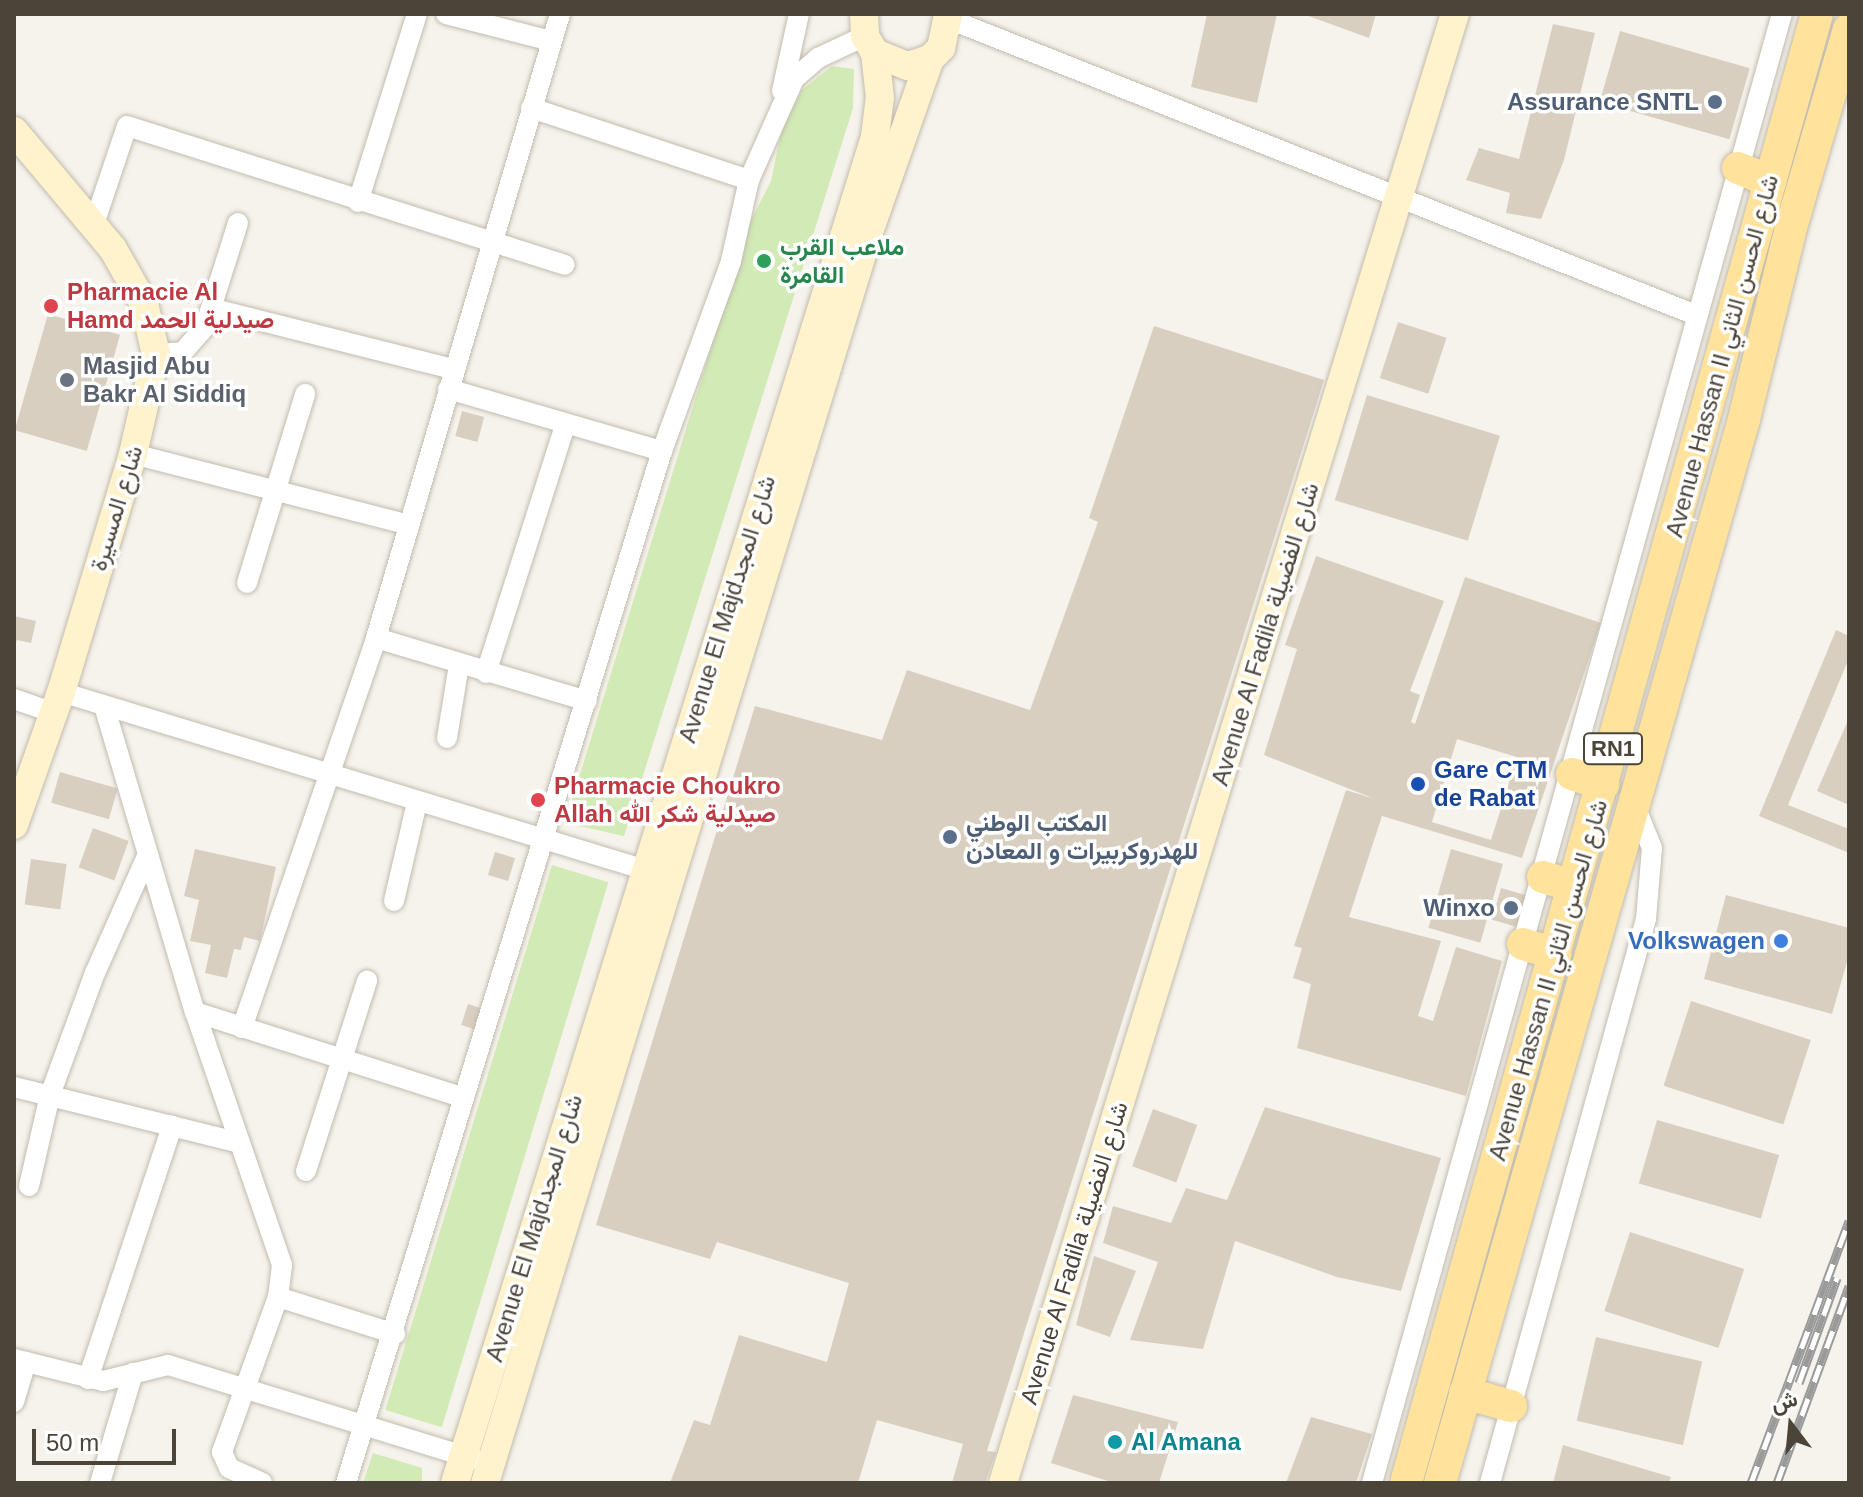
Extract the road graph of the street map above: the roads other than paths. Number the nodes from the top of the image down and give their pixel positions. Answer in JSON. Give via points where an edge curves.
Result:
{"nodes":[{"id":1,"x":417,"y":14,"type":"edge"},
{"id":2,"x":446,"y":14,"type":"edge"},
{"id":3,"x":560,"y":14,"type":"edge"},
{"id":4,"x":799,"y":14,"type":"edge"},
{"id":5,"x":1455,"y":14,"type":"edge"},
{"id":6,"x":1782,"y":14,"type":"edge"},
{"id":7,"x":1817,"y":14,"type":"edge"},
{"id":8,"x":949,"y":16,"type":"edge"},
{"id":9,"x":1849,"y":29,"type":"edge"},
{"id":10,"x":868,"y":34,"type":"edge"},
{"id":11,"x":551,"y":41,"type":"junction"},
{"id":12,"x":930,"y":59,"type":"junction"},
{"id":13,"x":780,"y":103,"type":"junction"},
{"id":14,"x":531,"y":108,"type":"junction"},
{"id":15,"x":14,"y":131,"type":"edge"},
{"id":16,"x":1738,"y":168,"type":"junction"},
{"id":17,"x":749,"y":180,"type":"junction"},
{"id":18,"x":1770,"y":181,"type":"junction"},
{"id":19,"x":1399,"y":195,"type":"junction"},
{"id":20,"x":358,"y":202,"type":"junction"},
{"id":21,"x":238,"y":223,"type":"dead end"},
{"id":22,"x":94,"y":224,"type":"junction"},
{"id":23,"x":489,"y":243,"type":"junction"},
{"id":24,"x":564,"y":265,"type":"dead end"},
{"id":25,"x":214,"y":309,"type":"junction"},
{"id":26,"x":1696,"y":315,"type":"junction"},
{"id":27,"x":156,"y":354,"type":"junction"},
{"id":28,"x":450,"y":379,"type":"junction"},
{"id":29,"x":305,"y":394,"type":"dead end"},
{"id":30,"x":565,"y":426,"type":"junction"},
{"id":31,"x":662,"y":451,"type":"junction"},
{"id":32,"x":133,"y":454,"type":"junction"},
{"id":33,"x":275,"y":491,"type":"junction"},
{"id":34,"x":409,"y":525,"type":"junction"},
{"id":35,"x":247,"y":583,"type":"dead end"},
{"id":36,"x":376,"y":638,"type":"junction"},
{"id":37,"x":459,"y":665,"type":"junction"},
{"id":38,"x":486,"y":673,"type":"junction"},
{"id":39,"x":14,"y":699,"type":"edge"},
{"id":40,"x":587,"y":701,"type":"junction"},
{"id":41,"x":58,"y":702,"type":"junction"},
{"id":42,"x":105,"y":709,"type":"junction"},
{"id":43,"x":447,"y":738,"type":"dead end"},
{"id":44,"x":326,"y":774,"type":"junction"},
{"id":45,"x":1572,"y":774,"type":"junction"},
{"id":46,"x":1603,"y":784,"type":"junction"},
{"id":47,"x":417,"y":802,"type":"junction"},
{"id":48,"x":1634,"y":803,"type":"junction"},
{"id":49,"x":14,"y":825,"type":"edge"},
{"id":50,"x":544,"y":840,"type":"junction"},
{"id":51,"x":148,"y":854,"type":"junction"},
{"id":52,"x":645,"y":870,"type":"junction"},
{"id":53,"x":674,"y":878,"type":"junction"},
{"id":54,"x":1558,"y":882,"type":"junction"},
{"id":55,"x":394,"y":901,"type":"dead end"},
{"id":56,"x":1523,"y":944,"type":"junction"},
{"id":57,"x":1556,"y":954,"type":"junction"},
{"id":58,"x":367,"y":981,"type":"dead end"},
{"id":59,"x":195,"y":1012,"type":"junction"},
{"id":60,"x":242,"y":1028,"type":"junction"},
{"id":61,"x":340,"y":1062,"type":"junction"},
{"id":62,"x":14,"y":1087,"type":"edge"},
{"id":63,"x":50,"y":1095,"type":"junction"},
{"id":64,"x":464,"y":1098,"type":"junction"},
{"id":65,"x":172,"y":1126,"type":"junction"},
{"id":66,"x":240,"y":1143,"type":"junction"},
{"id":67,"x":306,"y":1171,"type":"dead end"},
{"id":68,"x":29,"y":1186,"type":"dead end"},
{"id":69,"x":278,"y":1297,"type":"junction"},
{"id":70,"x":395,"y":1334,"type":"junction"},
{"id":71,"x":20,"y":1360,"type":"edge"},
{"id":72,"x":133,"y":1373,"type":"junction"},
{"id":73,"x":88,"y":1379,"type":"junction"},
{"id":74,"x":247,"y":1389,"type":"junction"},
{"id":75,"x":1465,"y":1393,"type":"junction"},
{"id":76,"x":14,"y":1402,"type":"edge"},
{"id":77,"x":1511,"y":1406,"type":"junction"},
{"id":78,"x":363,"y":1428,"type":"junction"},
{"id":79,"x":463,"y":1456,"type":"junction"},
{"id":80,"x":488,"y":1474,"type":"edge"},
{"id":81,"x":100,"y":1483,"type":"edge"},
{"id":82,"x":262,"y":1483,"type":"edge"},
{"id":83,"x":346,"y":1483,"type":"edge"},
{"id":84,"x":455,"y":1483,"type":"edge"},
{"id":85,"x":1003,"y":1483,"type":"edge"},
{"id":86,"x":1372,"y":1483,"type":"edge"},
{"id":87,"x":1406,"y":1483,"type":"edge"},
{"id":88,"x":1440,"y":1483,"type":"edge"},
{"id":89,"x":1490,"y":1483,"type":"edge"}],
"edges":[{"from":1,"to":20,"type":"street"},
{"from":2,"to":11,"type":"street"},
{"from":3,"to":11,"type":"street"},
{"from":4,"to":13,"type":"street"},
{"from":5,"to":19,"type":"main road","name":"Avenue Al Fadila شارع الفضيلة"},
{"from":6,"to":16,"type":"street"},
{"from":7,"to":18,"type":"main road","name":"Avenue Hassan II شارع الحسن الثاني","number":"RN1"},
{"from":8,"to":12,"type":"main road","name":"Avenue El Majdشارع المجد","via":[[948,34]]},
{"from":8,"to":19,"type":"street"},
{"from":9,"to":48,"type":"main road","name":"Avenue Hassan II شارع الحسن الثاني","number":"RN1"},
{"from":10,"to":12,"type":"main road","via":[[896,65]]},
{"from":10,"to":13,"type":"street","via":[[818,58],[794,79]]},
{"from":10,"to":52,"type":"main road","name":"Avenue El Majdشارع المجد","via":[[880,98],[875,137]]},
{"from":11,"to":14,"type":"street"},
{"from":12,"to":53,"type":"main road","name":"Avenue El Majdشارع المجد","via":[[869,232]]},
{"from":13,"to":17,"type":"street"},
{"from":14,"to":17,"type":"street"},
{"from":14,"to":23,"type":"street"},
{"from":15,"to":22,"type":"main road","name":"شارع المسيرة"},
{"from":16,"to":18,"type":"main road"},
{"from":16,"to":26,"type":"street"},
{"from":17,"to":31,"type":"street","via":[[731,261]]},
{"from":18,"to":46,"type":"main road","name":"Avenue Hassan II شارع الحسن الثاني","number":"RN1"},
{"from":19,"to":26,"type":"street"},
{"from":19,"to":85,"type":"main road","name":"Avenue Al Fadila شارع الفضيلة"},
{"from":20,"to":22,"type":"street","via":[[127,126]]},
{"from":20,"to":23,"type":"street"},
{"from":21,"to":25,"type":"street"},
{"from":22,"to":27,"type":"main road","name":"شارع المسيرة","via":[[144,304]]},
{"from":23,"to":24,"type":"street"},
{"from":23,"to":28,"type":"street"},
{"from":25,"to":27,"type":"street","via":[[195,343],[183,352]]},
{"from":25,"to":28,"type":"street"},
{"from":26,"to":45,"type":"street"},
{"from":27,"to":32,"type":"main road","name":"شارع المسيرة"},
{"from":28,"to":30,"type":"street"},
{"from":28,"to":34,"type":"street"},
{"from":29,"to":33,"type":"street"},
{"from":30,"to":31,"type":"street"},
{"from":30,"to":38,"type":"street"},
{"from":31,"to":40,"type":"street"},
{"from":32,"to":33,"type":"street"},
{"from":32,"to":41,"type":"main road","name":"شارع المسيرة"},
{"from":33,"to":34,"type":"street"},
{"from":33,"to":35,"type":"street"},
{"from":34,"to":36,"type":"street"},
{"from":36,"to":37,"type":"street"},
{"from":36,"to":44,"type":"street"},
{"from":37,"to":38,"type":"street"},
{"from":37,"to":43,"type":"street"},
{"from":38,"to":40,"type":"street"},
{"from":39,"to":41,"type":"street"},
{"from":40,"to":50,"type":"street"},
{"from":41,"to":42,"type":"street"},
{"from":41,"to":49,"type":"main road","name":"شارع المسيرة"},
{"from":42,"to":44,"type":"street"},
{"from":42,"to":51,"type":"street"},
{"from":44,"to":47,"type":"street"},
{"from":44,"to":60,"type":"street"},
{"from":45,"to":46,"type":"main road"},
{"from":45,"to":54,"type":"street"},
{"from":46,"to":54,"type":"main road","name":"Avenue Hassan II شارع الحسن الثاني","number":"RN1"},
{"from":47,"to":50,"type":"street"},
{"from":47,"to":55,"type":"street"},
{"from":48,"to":75,"type":"main road","name":"Avenue Hassan II شارع الحسن الثاني","number":"RN1"},
{"from":48,"to":77,"type":"street","via":[[1652,848],[1646,919]]},
{"from":50,"to":52,"type":"street"},
{"from":50,"to":64,"type":"street"},
{"from":51,"to":59,"type":"street"},
{"from":51,"to":63,"type":"street","via":[[95,973]]},
{"from":52,"to":53,"type":"street"},
{"from":52,"to":79,"type":"main road","name":"Avenue El Majdشارع المجد"},
{"from":53,"to":80,"type":"main road","name":"Avenue El Majdشارع المجد"},
{"from":54,"to":56,"type":"street"},
{"from":54,"to":57,"type":"main road","name":"Avenue Hassan II شارع الحسن الثاني","number":"RN1"},
{"from":56,"to":57,"type":"main road"},
{"from":56,"to":86,"type":"street"},
{"from":57,"to":87,"type":"main road","name":"Avenue Hassan II شارع الحسن الثاني","number":"RN1"},
{"from":58,"to":61,"type":"street"},
{"from":59,"to":60,"type":"street"},
{"from":59,"to":66,"type":"street"},
{"from":60,"to":61,"type":"street"},
{"from":61,"to":64,"type":"street"},
{"from":61,"to":67,"type":"street"},
{"from":62,"to":63,"type":"street"},
{"from":63,"to":65,"type":"street"},
{"from":63,"to":68,"type":"street"},
{"from":64,"to":70,"type":"street"},
{"from":65,"to":66,"type":"street"},
{"from":65,"to":73,"type":"street"},
{"from":66,"to":69,"type":"street","via":[[282,1265]]},
{"from":69,"to":70,"type":"street"},
{"from":69,"to":74,"type":"street"},
{"from":70,"to":78,"type":"street"},
{"from":71,"to":73,"type":"street"},
{"from":71,"to":76,"type":"street"},
{"from":72,"to":73,"type":"street"},
{"from":72,"to":74,"type":"street","via":[[158,1363]]},
{"from":72,"to":81,"type":"street"},
{"from":74,"to":78,"type":"street"},
{"from":74,"to":82,"type":"street","via":[[229,1423],[222,1452],[229,1468]]},
{"from":75,"to":77,"type":"main road"},
{"from":75,"to":88,"type":"main road","name":"Avenue Hassan II شارع الحسن الثاني","number":"RN1"},
{"from":77,"to":89,"type":"street"},
{"from":78,"to":79,"type":"street"},
{"from":78,"to":83,"type":"street"},
{"from":79,"to":80,"type":"street"},
{"from":79,"to":84,"type":"main road","name":"Avenue El Majdشارع المجد"}]}
